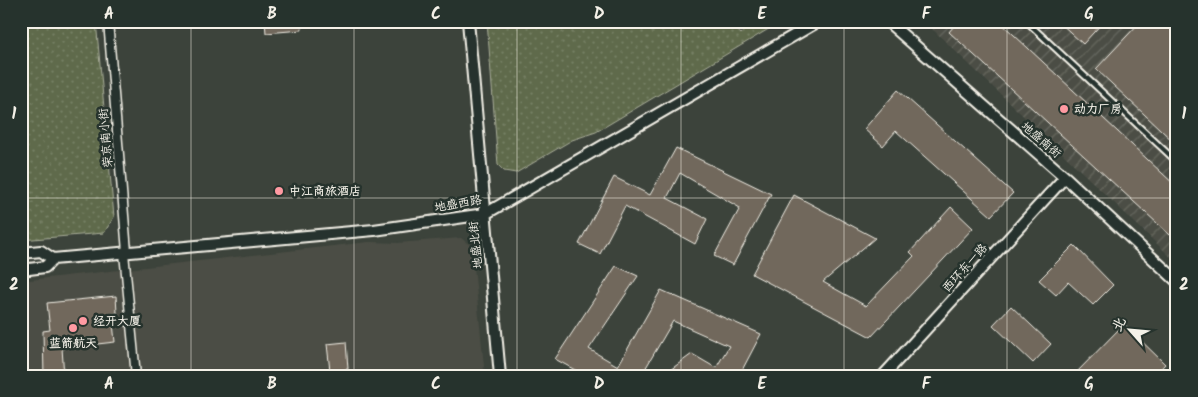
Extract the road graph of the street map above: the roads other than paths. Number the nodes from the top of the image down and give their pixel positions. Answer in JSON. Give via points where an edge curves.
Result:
{"nodes":[{"id":1,"x":108,"y":21,"type":"edge"},
{"id":2,"x":468,"y":21,"type":"edge"},
{"id":3,"x":736,"y":21,"type":"edge"},
{"id":4,"x":743,"y":21,"type":"edge"},
{"id":5,"x":819,"y":21,"type":"edge"},
{"id":6,"x":887,"y":21,"type":"edge"},
{"id":7,"x":1026,"y":21,"type":"edge"},
{"id":8,"x":1177,"y":162,"type":"edge"},
{"id":9,"x":1065,"y":177,"type":"junction"},
{"id":10,"x":485,"y":214,"type":"junction"},
{"id":11,"x":126,"y":252,"type":"junction"},
{"id":12,"x":21,"y":253,"type":"edge"},
{"id":13,"x":53,"y":259,"type":"junction"},
{"id":14,"x":21,"y":270,"type":"edge"},
{"id":15,"x":1177,"y":281,"type":"edge"},
{"id":16,"x":136,"y":376,"type":"edge"},
{"id":17,"x":500,"y":376,"type":"edge"},
{"id":18,"x":883,"y":376,"type":"edge"}],
"edges":[{"from":1,"to":11,"type":"street","name":"荣京南小街"},
{"from":2,"to":10,"type":"street","name":"地盛北街"},
{"from":3,"to":4,"type":"lane"},
{"from":5,"to":10,"type":"street","name":"地盛西路"},
{"from":6,"to":9,"type":"street","name":"地盛南街"},
{"from":7,"to":8,"type":"lane"},
{"from":9,"to":15,"type":"street","name":"地盛南街"},
{"from":9,"to":18,"type":"street","name":"西环东一路"},
{"from":10,"to":11,"type":"street","name":"地盛西路","via":[[374,230]]},
{"from":10,"to":17,"type":"street","name":"地盛北街"},
{"from":11,"to":13,"type":"street","name":"地盛西路"},
{"from":11,"to":16,"type":"street","name":"荣京南小街"},
{"from":12,"to":13,"type":"street","name":"地盛西路","via":[[41,251]]},
{"from":13,"to":14,"type":"street","name":"地盛西路","via":[[45,267]]}]}
